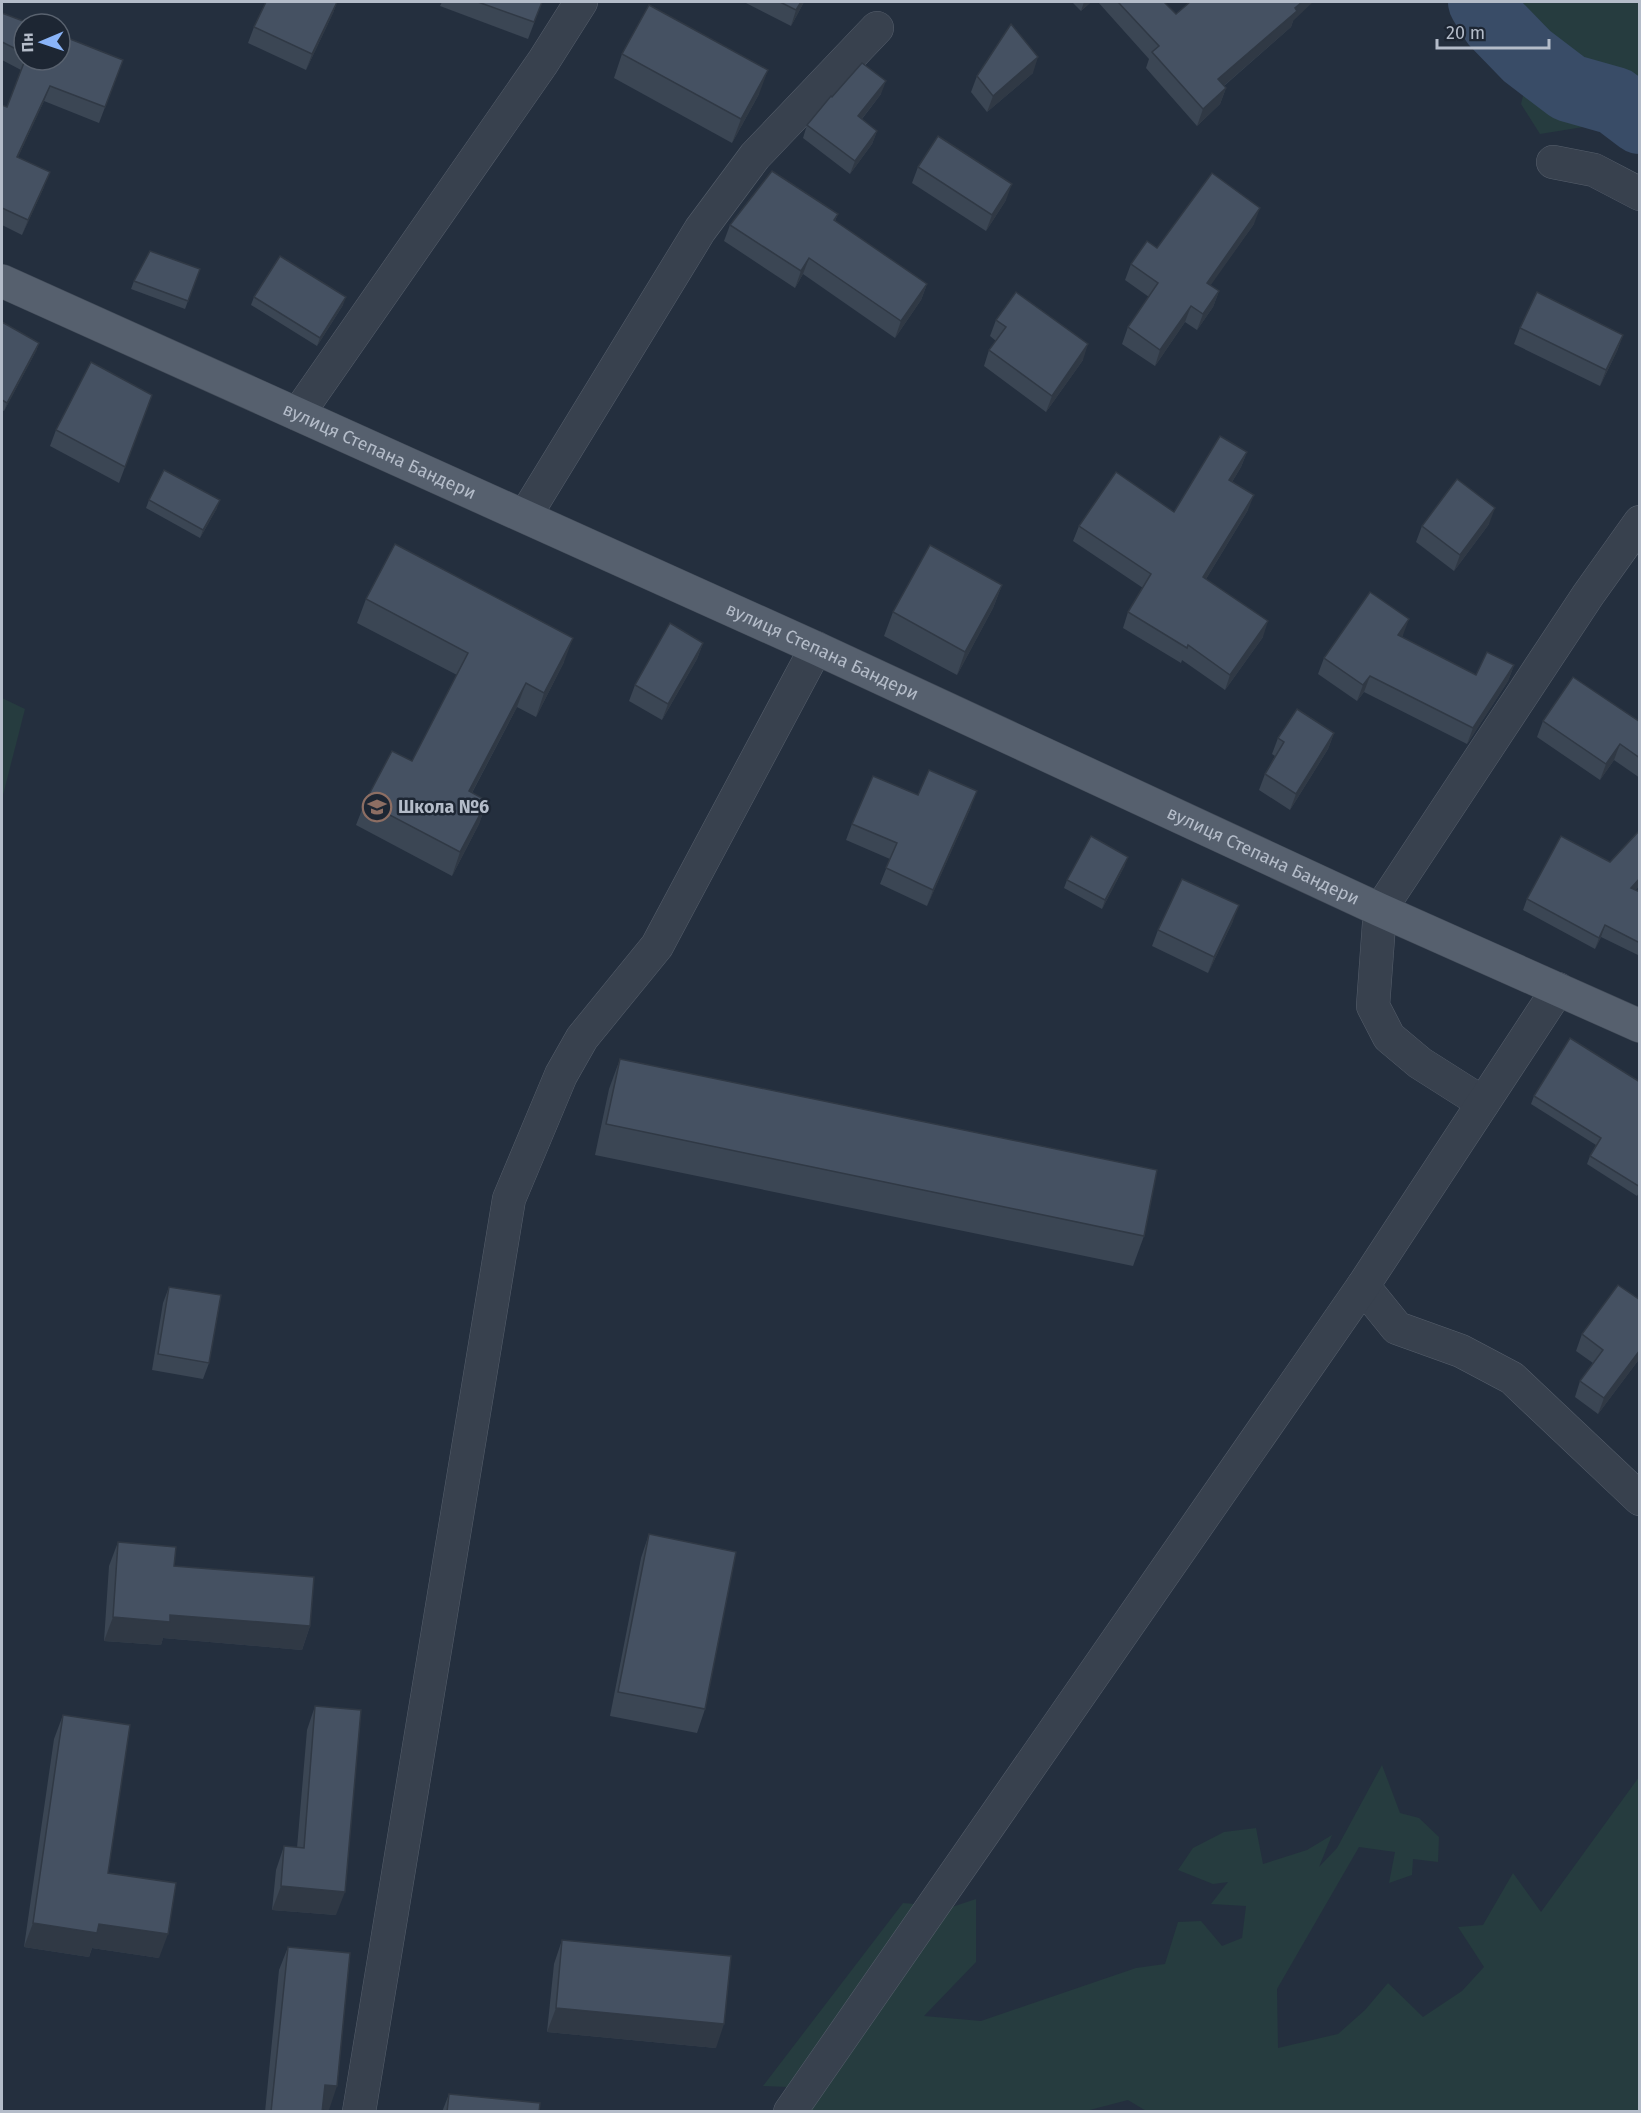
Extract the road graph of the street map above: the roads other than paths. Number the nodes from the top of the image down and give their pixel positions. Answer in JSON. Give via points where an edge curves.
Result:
{"nodes":[{"id":1,"x":581,"y":2,"type":"edge"},
{"id":2,"x":877,"y":28,"type":"dead end"},
{"id":3,"x":1553,"y":162,"type":"dead end"},
{"id":4,"x":1640,"y":194,"type":"edge"},
{"id":5,"x":2,"y":281,"type":"edge"},
{"id":6,"x":298,"y":414,"type":"junction"},
{"id":7,"x":525,"y":516,"type":"junction"},
{"id":8,"x":1640,"y":522,"type":"edge"},
{"id":9,"x":816,"y":648,"type":"junction"},
{"id":10,"x":1380,"y":910,"type":"junction"},
{"id":11,"x":1558,"y":989,"type":"junction"},
{"id":12,"x":1640,"y":1026,"type":"edge"},
{"id":13,"x":1483,"y":1103,"type":"junction"},
{"id":14,"x":1363,"y":1286,"type":"junction"},
{"id":15,"x":1640,"y":1499,"type":"edge"},
{"id":16,"x":359,"y":2112,"type":"edge"},
{"id":17,"x":790,"y":2112,"type":"edge"}],
"edges":[{"from":1,"to":6,"type":"lane","via":[[537,72]]},
{"from":2,"to":7,"type":"lane","via":[[755,156],[700,230]]},
{"from":3,"to":4,"type":"lane","via":[[1594,170]]},
{"from":5,"to":6,"type":"main road","name":"вулиця Степана Бандери"},
{"from":6,"to":7,"type":"main road","name":"вулиця Степана Бандери"},
{"from":7,"to":9,"type":"main road","name":"вулиця Степана Бандери"},
{"from":8,"to":10,"type":"lane"},
{"from":9,"to":10,"type":"main road","name":"вулиця Степана Бандери"},
{"from":9,"to":16,"type":"lane","via":[[657,946],[582,1038],[561,1075],[509,1199]]},
{"from":10,"to":11,"type":"main road","name":"вулиця Степана Бандери"},
{"from":10,"to":13,"type":"lane","via":[[1373,1006],[1389,1037],[1420,1063]]},
{"from":11,"to":12,"type":"main road","name":"вулиця Степана Бандери"},
{"from":11,"to":13,"type":"lane"},
{"from":13,"to":14,"type":"lane"},
{"from":14,"to":15,"type":"lane","via":[[1397,1328],[1461,1351],[1512,1378]]},
{"from":14,"to":17,"type":"lane"}]}
